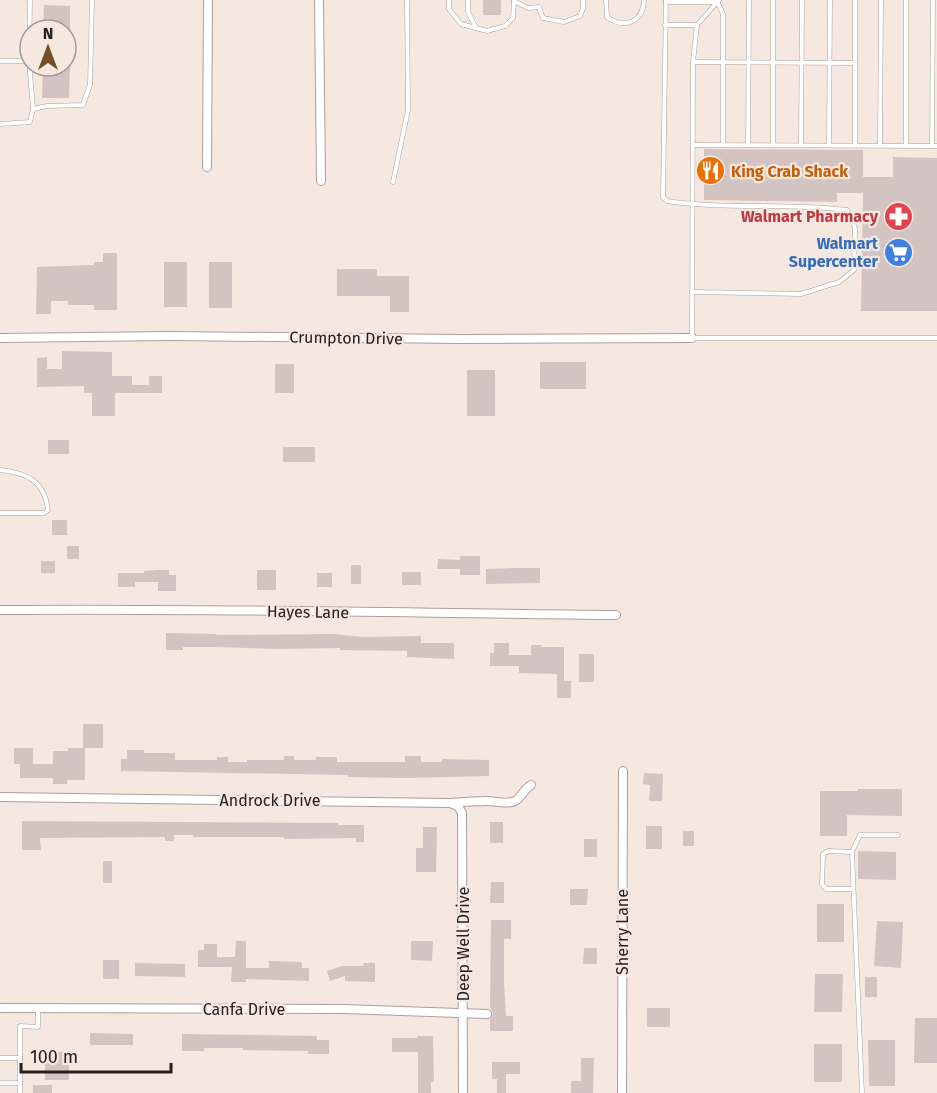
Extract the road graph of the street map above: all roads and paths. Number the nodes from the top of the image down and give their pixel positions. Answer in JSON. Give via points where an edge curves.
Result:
{"nodes":[{"id":1,"x":30,"y":0,"type":"edge"},
{"id":2,"x":92,"y":0,"type":"edge"},
{"id":3,"x":208,"y":0,"type":"edge"},
{"id":4,"x":319,"y":0,"type":"edge"},
{"id":5,"x":407,"y":0,"type":"edge"},
{"id":6,"x":449,"y":0,"type":"edge"},
{"id":7,"x":468,"y":0,"type":"edge"},
{"id":8,"x":514,"y":0,"type":"edge"},
{"id":9,"x":539,"y":0,"type":"edge"},
{"id":10,"x":583,"y":0,"type":"edge"},
{"id":11,"x":606,"y":0,"type":"edge"},
{"id":12,"x":644,"y":0,"type":"edge"},
{"id":13,"x":749,"y":0,"type":"edge"},
{"id":14,"x":773,"y":0,"type":"edge"},
{"id":15,"x":802,"y":0,"type":"edge"},
{"id":16,"x":830,"y":0,"type":"edge"},
{"id":17,"x":855,"y":0,"type":"edge"},
{"id":18,"x":881,"y":0,"type":"edge"},
{"id":19,"x":906,"y":0,"type":"edge"},
{"id":20,"x":933,"y":0,"type":"edge"},
{"id":21,"x":666,"y":1,"type":"edge"},
{"id":22,"x":718,"y":1,"type":"edge"},
{"id":23,"x":538,"y":7,"type":"junction"},
{"id":24,"x":30,"y":18,"type":"edge"},
{"id":25,"x":665,"y":25,"type":"junction"},
{"id":26,"x":697,"y":25,"type":"junction"},
{"id":27,"x":476,"y":28,"type":"junction"},
{"id":28,"x":0,"y":61,"type":"edge"},
{"id":29,"x":18,"y":61,"type":"edge"},
{"id":30,"x":693,"y":62,"type":"junction"},
{"id":31,"x":723,"y":62,"type":"junction"},
{"id":32,"x":749,"y":62,"type":"junction"},
{"id":33,"x":773,"y":62,"type":"junction"},
{"id":34,"x":801,"y":63,"type":"junction"},
{"id":35,"x":829,"y":63,"type":"junction"},
{"id":36,"x":855,"y":63,"type":"junction"},
{"id":37,"x":30,"y":78,"type":"edge"},
{"id":38,"x":33,"y":109,"type":"junction"},
{"id":39,"x":0,"y":124,"type":"edge"},
{"id":40,"x":693,"y":145,"type":"junction"},
{"id":41,"x":723,"y":145,"type":"junction"},
{"id":42,"x":748,"y":145,"type":"junction"},
{"id":43,"x":773,"y":145,"type":"junction"},
{"id":44,"x":801,"y":145,"type":"junction"},
{"id":45,"x":829,"y":145,"type":"junction"},
{"id":46,"x":855,"y":145,"type":"junction"},
{"id":47,"x":880,"y":146,"type":"junction"},
{"id":48,"x":906,"y":146,"type":"junction"},
{"id":49,"x":934,"y":146,"type":"edge"},
{"id":50,"x":207,"y":167,"type":"dead end"},
{"id":51,"x":321,"y":181,"type":"dead end"},
{"id":52,"x":393,"y":182,"type":"dead end"},
{"id":53,"x":692,"y":205,"type":"junction"},
{"id":54,"x":692,"y":292,"type":"junction"},
{"id":55,"x":0,"y":338,"type":"edge"},
{"id":56,"x":692,"y":338,"type":"junction"},
{"id":57,"x":937,"y":338,"type":"edge"},
{"id":58,"x":0,"y":470,"type":"edge"},
{"id":59,"x":0,"y":513,"type":"edge"},
{"id":60,"x":0,"y":610,"type":"edge"},
{"id":61,"x":616,"y":615,"type":"dead end"},
{"id":62,"x":623,"y":771,"type":"dead end"},
{"id":63,"x":531,"y":785,"type":"dead end"},
{"id":64,"x":0,"y":797,"type":"edge"},
{"id":65,"x":449,"y":803,"type":"junction"},
{"id":66,"x":898,"y":836,"type":"dead end"},
{"id":67,"x":852,"y":852,"type":"junction"},
{"id":68,"x":853,"y":889,"type":"junction"},
{"id":69,"x":0,"y":1008,"type":"edge"},
{"id":70,"x":38,"y":1008,"type":"junction"},
{"id":71,"x":463,"y":1012,"type":"junction"},
{"id":72,"x":487,"y":1014,"type":"dead end"},
{"id":73,"x":0,"y":1058,"type":"edge"},
{"id":74,"x":20,"y":1058,"type":"junction"},
{"id":75,"x":0,"y":1083,"type":"edge"},
{"id":76,"x":20,"y":1083,"type":"junction"},
{"id":77,"x":20,"y":1093,"type":"edge"},
{"id":78,"x":463,"y":1093,"type":"edge"},
{"id":79,"x":622,"y":1093,"type":"edge"},
{"id":80,"x":862,"y":1093,"type":"edge"}],
"edges":[{"from":1,"to":24,"type":"lane"},
{"from":2,"to":38,"type":"lane","via":[[90,85],[83,105]]},
{"from":3,"to":50,"type":"street"},
{"from":4,"to":51,"type":"street"},
{"from":5,"to":52,"type":"lane","via":[[408,110]]},
{"from":6,"to":27,"type":"lane","via":[[449,9],[461,24]]},
{"from":7,"to":27,"type":"lane","via":[[468,12]]},
{"from":8,"to":23,"type":"lane","via":[[528,8]]},
{"from":8,"to":27,"type":"lane","via":[[513,18],[504,26],[487,31]]},
{"from":9,"to":23,"type":"lane"},
{"from":10,"to":23,"type":"lane","via":[[580,16],[564,22],[543,18]]},
{"from":11,"to":12,"type":"lane","via":[[607,17],[615,23],[631,23],[644,9]]},
{"from":13,"to":32,"type":"lane"},
{"from":14,"to":33,"type":"lane"},
{"from":15,"to":34,"type":"lane"},
{"from":16,"to":35,"type":"lane"},
{"from":17,"to":36,"type":"lane"},
{"from":18,"to":47,"type":"lane"},
{"from":19,"to":48,"type":"lane"},
{"from":20,"to":49,"type":"lane"},
{"from":21,"to":22,"type":"lane"},
{"from":21,"to":25,"type":"lane"},
{"from":22,"to":26,"type":"lane"},
{"from":22,"to":31,"type":"lane","via":[[723,14]]},
{"from":25,"to":26,"type":"lane"},
{"from":25,"to":53,"type":"lane","via":[[663,197]]},
{"from":26,"to":30,"type":"lane"},
{"from":28,"to":29,"type":"lane"},
{"from":30,"to":31,"type":"lane"},
{"from":30,"to":40,"type":"lane"},
{"from":31,"to":32,"type":"lane"},
{"from":31,"to":41,"type":"lane"},
{"from":32,"to":33,"type":"lane"},
{"from":32,"to":42,"type":"lane"},
{"from":33,"to":34,"type":"lane"},
{"from":33,"to":43,"type":"lane"},
{"from":34,"to":35,"type":"lane"},
{"from":34,"to":44,"type":"lane"},
{"from":35,"to":36,"type":"lane"},
{"from":35,"to":45,"type":"lane"},
{"from":36,"to":46,"type":"lane"},
{"from":37,"to":38,"type":"lane"},
{"from":38,"to":39,"type":"lane","via":[[30,122]]},
{"from":40,"to":41,"type":"lane"},
{"from":40,"to":53,"type":"lane"},
{"from":41,"to":42,"type":"lane"},
{"from":42,"to":43,"type":"lane"},
{"from":43,"to":44,"type":"lane"},
{"from":44,"to":45,"type":"lane"},
{"from":45,"to":46,"type":"lane"},
{"from":46,"to":47,"type":"lane"},
{"from":47,"to":48,"type":"lane"},
{"from":48,"to":49,"type":"lane"},
{"from":53,"to":54,"type":"lane"},
{"from":53,"to":54,"type":"lane","via":[[847,210],[855,228],[854,270],[839,282],[801,294]]},
{"from":54,"to":56,"type":"lane"},
{"from":55,"to":56,"type":"street","name":"Crumpton Drive"},
{"from":56,"to":57,"type":"lane"},
{"from":58,"to":59,"type":"lane","via":[[25,474],[35,481],[48,510]]},
{"from":60,"to":61,"type":"street","name":"Hayes Lane","via":[[152,608]]},
{"from":62,"to":79,"type":"street","name":"Sherry Lane"},
{"from":63,"to":65,"type":"street","name":"Androck Drive","via":[[513,802]]},
{"from":64,"to":65,"type":"street","name":"Androck Drive"},
{"from":65,"to":71,"type":"street","name":"Deep Well Drive","via":[[458,806],[462,813]]},
{"from":66,"to":67,"type":"lane","via":[[860,835]]},
{"from":67,"to":68,"type":"lane"},
{"from":67,"to":68,"type":"lane","via":[[823,854],[822,884],[826,889]]},
{"from":68,"to":80,"type":"lane"},
{"from":69,"to":70,"type":"street","name":"Canfa Drive"},
{"from":70,"to":71,"type":"street","name":"Canfa Drive"},
{"from":70,"to":74,"type":"lane","via":[[38,1027],[20,1026]]},
{"from":71,"to":72,"type":"street","name":"Canfa Drive"},
{"from":71,"to":78,"type":"street","name":"Deep Well Drive"},
{"from":73,"to":74,"type":"lane"},
{"from":74,"to":76,"type":"lane"},
{"from":75,"to":76,"type":"lane"},
{"from":76,"to":77,"type":"lane"}]}
